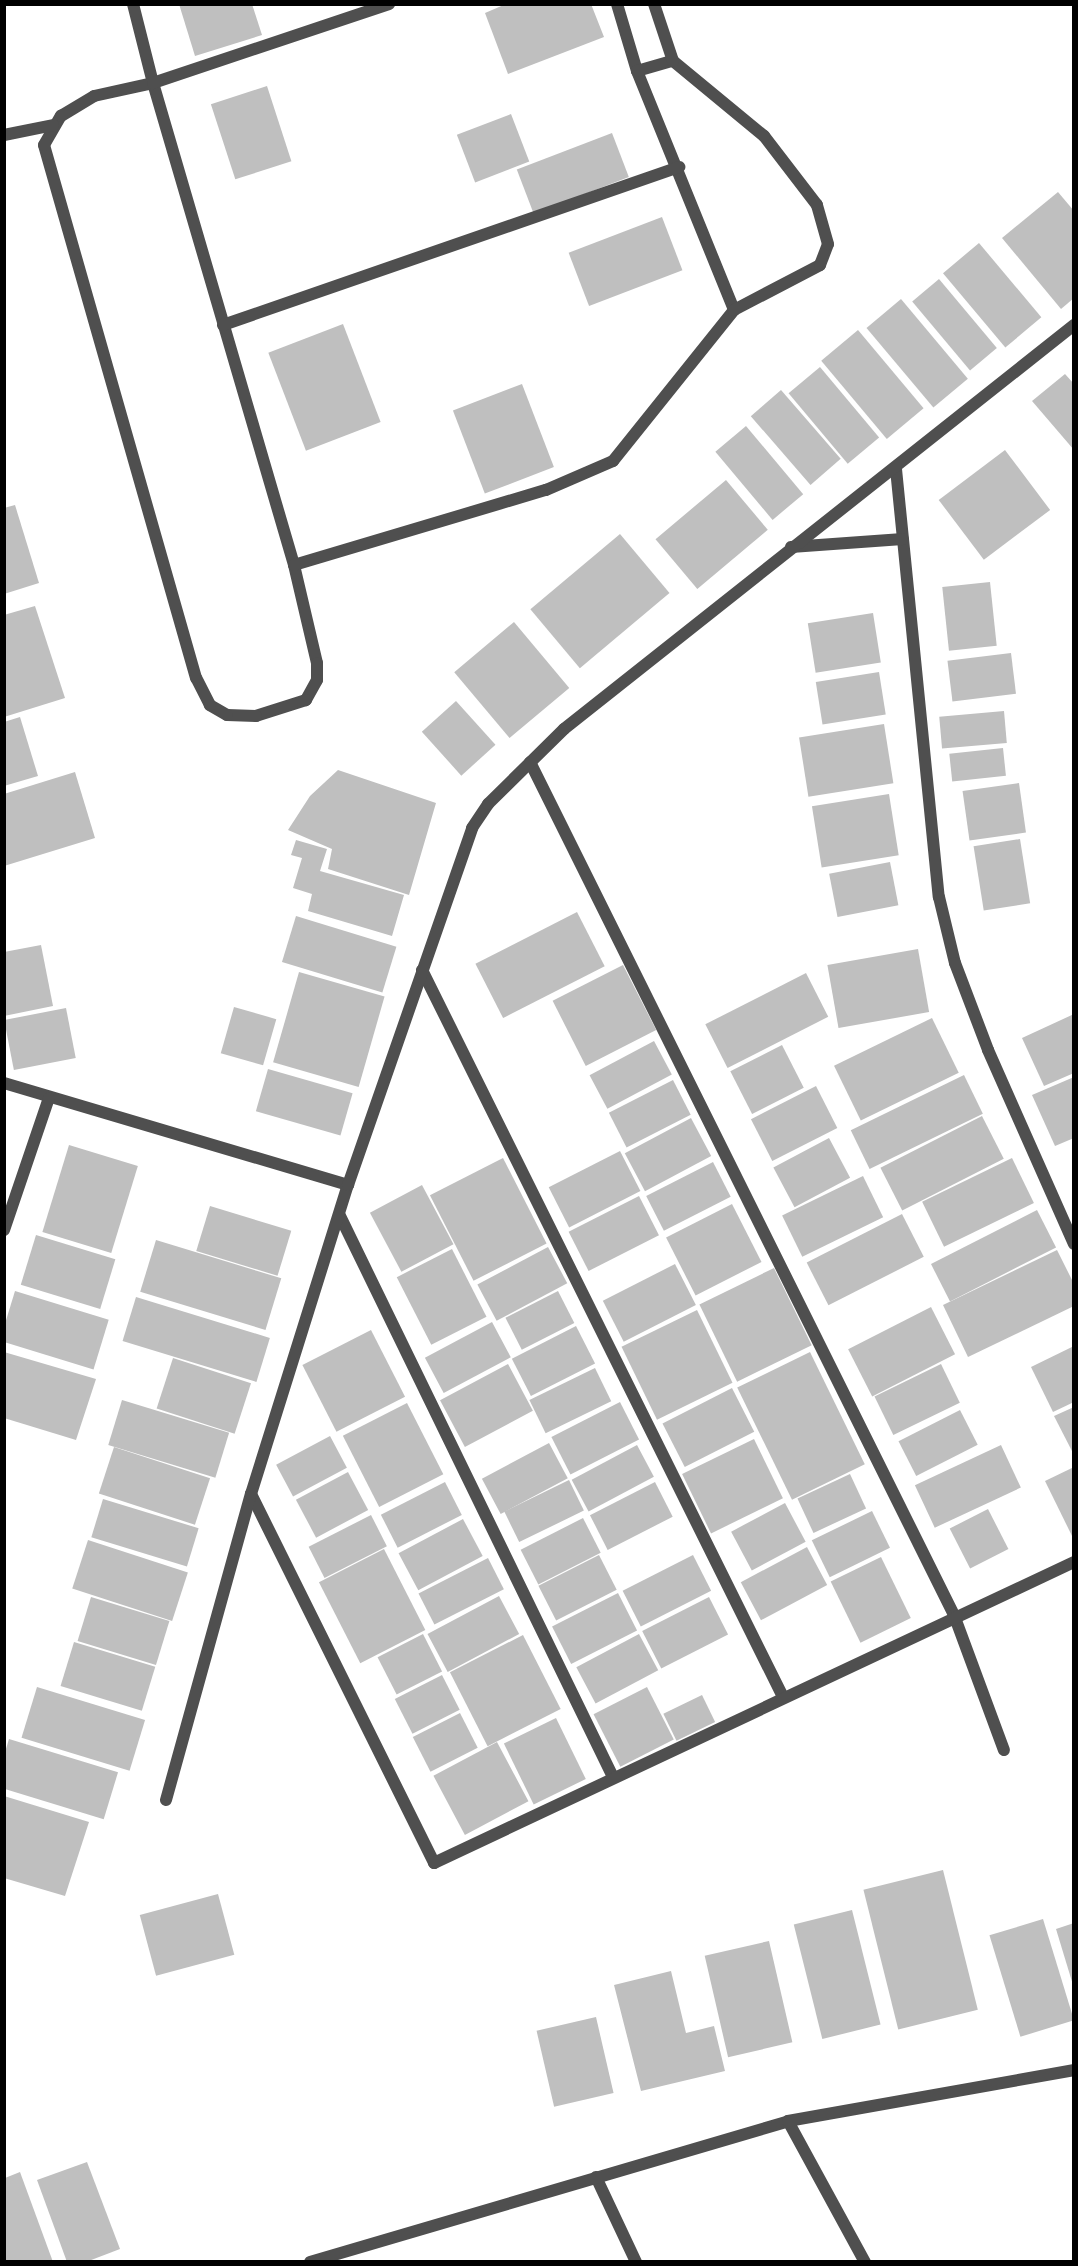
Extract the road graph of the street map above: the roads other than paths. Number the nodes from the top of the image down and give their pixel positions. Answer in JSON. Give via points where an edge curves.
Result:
{"nodes":[{"id":1,"x":133,"y":4,"type":"edge"},
{"id":2,"x":389,"y":4,"type":"edge"},
{"id":3,"x":617,"y":4,"type":"edge"},
{"id":4,"x":654,"y":4,"type":"edge"},
{"id":5,"x":673,"y":61,"type":"junction"},
{"id":6,"x":637,"y":71,"type":"junction"},
{"id":7,"x":153,"y":83,"type":"junction"},
{"id":8,"x":53,"y":125,"type":"junction"},
{"id":9,"x":4,"y":135,"type":"edge"},
{"id":10,"x":679,"y":167,"type":"junction"},
{"id":11,"x":734,"y":310,"type":"junction"},
{"id":12,"x":223,"y":325,"type":"junction"},
{"id":13,"x":1074,"y":325,"type":"edge"},
{"id":14,"x":896,"y":469,"type":"junction"},
{"id":15,"x":903,"y":539,"type":"junction"},
{"id":16,"x":789,"y":548,"type":"junction"},
{"id":17,"x":294,"y":565,"type":"junction"},
{"id":18,"x":530,"y":762,"type":"junction"},
{"id":19,"x":422,"y":970,"type":"junction"},
{"id":20,"x":4,"y":1083,"type":"edge"},
{"id":21,"x":49,"y":1098,"type":"junction"},
{"id":22,"x":348,"y":1185,"type":"junction"},
{"id":23,"x":340,"y":1216,"type":"junction"},
{"id":24,"x":4,"y":1230,"type":"edge"},
{"id":25,"x":1074,"y":1244,"type":"edge"},
{"id":26,"x":251,"y":1494,"type":"junction"},
{"id":27,"x":1074,"y":1562,"type":"edge"},
{"id":28,"x":954,"y":1615,"type":"junction"},
{"id":29,"x":783,"y":1697,"type":"junction"},
{"id":30,"x":1004,"y":1750,"type":"dead end"},
{"id":31,"x":613,"y":1777,"type":"junction"},
{"id":32,"x":166,"y":1800,"type":"dead end"},
{"id":33,"x":1074,"y":2070,"type":"edge"},
{"id":34,"x":788,"y":2121,"type":"junction"},
{"id":35,"x":596,"y":2177,"type":"junction"},
{"id":36,"x":310,"y":2262,"type":"edge"},
{"id":37,"x":636,"y":2262,"type":"edge"},
{"id":38,"x":865,"y":2262,"type":"edge"}],
"edges":[{"from":1,"to":7,"type":"street"},
{"from":2,"to":7,"type":"street"},
{"from":3,"to":6,"type":"street"},
{"from":4,"to":5,"type":"street"},
{"from":5,"to":6,"type":"street"},
{"from":5,"to":11,"type":"street","via":[[764,136],[826,225],[828,244],[820,265]]},
{"from":6,"to":10,"type":"street"},
{"from":7,"to":8,"type":"street","via":[[94,96]]},
{"from":7,"to":12,"type":"street"},
{"from":8,"to":9,"type":"street"},
{"from":8,"to":17,"type":"street","via":[[44,145],[48,167],[196,678],[210,705],[227,715],[256,716],[306,700],[317,680]]},
{"from":10,"to":11,"type":"street"},
{"from":10,"to":12,"type":"street"},
{"from":11,"to":17,"type":"street","via":[[613,461],[546,490]]},
{"from":12,"to":17,"type":"street"},
{"from":13,"to":14,"type":"street"},
{"from":14,"to":15,"type":"street"},
{"from":14,"to":16,"type":"street"},
{"from":15,"to":16,"type":"street"},
{"from":15,"to":25,"type":"street","via":[[929,823],[955,963]]},
{"from":16,"to":18,"type":"street"},
{"from":18,"to":19,"type":"street","via":[[472,828]]},
{"from":18,"to":28,"type":"street"},
{"from":19,"to":22,"type":"street"},
{"from":19,"to":29,"type":"street"},
{"from":20,"to":21,"type":"street"},
{"from":21,"to":22,"type":"street"},
{"from":21,"to":24,"type":"street"},
{"from":22,"to":23,"type":"street"},
{"from":23,"to":26,"type":"street"},
{"from":23,"to":31,"type":"street"},
{"from":26,"to":31,"type":"street","via":[[434,1863]]},
{"from":26,"to":32,"type":"street"},
{"from":27,"to":28,"type":"street"},
{"from":28,"to":29,"type":"street"},
{"from":28,"to":30,"type":"street"},
{"from":29,"to":31,"type":"street"},
{"from":33,"to":34,"type":"street"},
{"from":34,"to":35,"type":"street"},
{"from":34,"to":38,"type":"street"},
{"from":35,"to":36,"type":"street"},
{"from":35,"to":37,"type":"street"}]}
